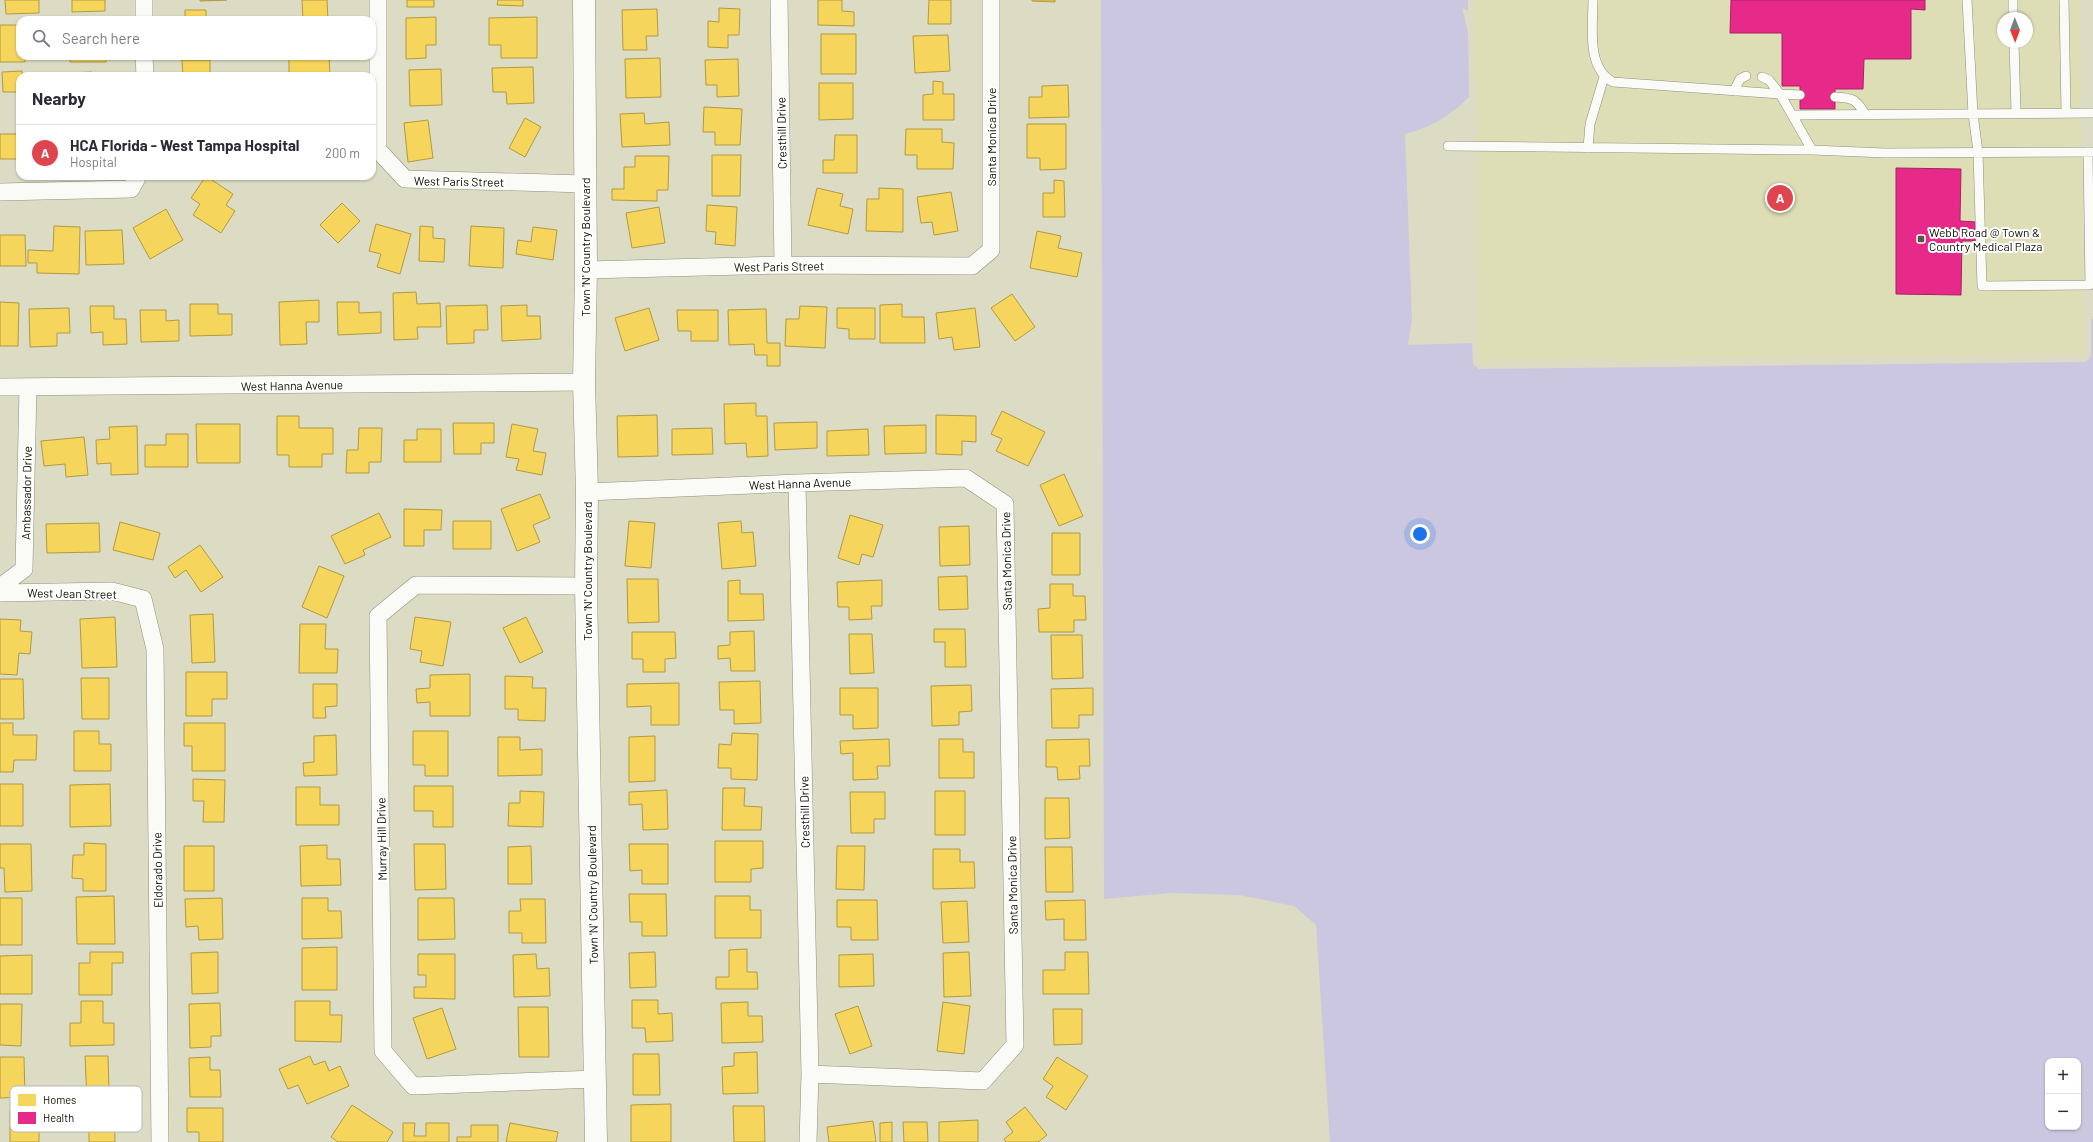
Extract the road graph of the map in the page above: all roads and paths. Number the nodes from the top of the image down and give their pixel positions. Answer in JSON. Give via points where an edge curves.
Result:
{"nodes":[{"id":1,"x":144,"y":0,"type":"edge"},
{"id":2,"x":378,"y":0,"type":"edge"},
{"id":3,"x":584,"y":0,"type":"edge"},
{"id":4,"x":779,"y":0,"type":"edge"},
{"id":5,"x":991,"y":0,"type":"edge"},
{"id":6,"x":1593,"y":0,"type":"edge"},
{"id":7,"x":1967,"y":0,"type":"edge"},
{"id":8,"x":2013,"y":0,"type":"edge"},
{"id":9,"x":2064,"y":0,"type":"edge"},
{"id":10,"x":2013,"y":12,"type":"edge"},
{"id":11,"x":144,"y":16,"type":"edge"},
{"id":12,"x":2014,"y":48,"type":"edge"},
{"id":13,"x":144,"y":60,"type":"edge"},
{"id":14,"x":145,"y":72,"type":"edge"},
{"id":15,"x":1746,"y":76,"type":"dead end"},
{"id":16,"x":1604,"y":77,"type":"junction"},
{"id":17,"x":1762,"y":77,"type":"dead end"},
{"id":18,"x":1734,"y":91,"type":"junction"},
{"id":19,"x":1780,"y":94,"type":"junction"},
{"id":20,"x":1800,"y":95,"type":"dead end"},
{"id":21,"x":1835,"y":97,"type":"dead end"},
{"id":22,"x":2016,"y":113,"type":"junction"},
{"id":23,"x":2066,"y":113,"type":"junction"},
{"id":24,"x":2093,"y":113,"type":"edge"},
{"id":25,"x":1865,"y":114,"type":"junction"},
{"id":26,"x":1973,"y":114,"type":"junction"},
{"id":27,"x":1793,"y":115,"type":"junction"},
{"id":28,"x":1448,"y":146,"type":"dead end"},
{"id":29,"x":1588,"y":148,"type":"junction"},
{"id":30,"x":1812,"y":150,"type":"junction"},
{"id":31,"x":1978,"y":152,"type":"junction"},
{"id":32,"x":2090,"y":152,"type":"edge"},
{"id":33,"x":136,"y":180,"type":"edge"},
{"id":34,"x":585,"y":184,"type":"junction"},
{"id":35,"x":0,"y":192,"type":"edge"},
{"id":36,"x":783,"y":265,"type":"junction"},
{"id":37,"x":972,"y":266,"type":"joint"},
{"id":38,"x":586,"y":270,"type":"junction"},
{"id":39,"x":584,"y":382,"type":"junction"},
{"id":40,"x":0,"y":387,"type":"edge"},
{"id":41,"x":28,"y":387,"type":"junction"},
{"id":42,"x":797,"y":483,"type":"junction"},
{"id":43,"x":587,"y":492,"type":"junction"},
{"id":44,"x":1005,"y":504,"type":"joint"},
{"id":45,"x":586,"y":586,"type":"junction"},
{"id":46,"x":0,"y":587,"type":"edge"},
{"id":47,"x":0,"y":593,"type":"edge"},
{"id":48,"x":143,"y":599,"type":"joint"},
{"id":49,"x":810,"y":1074,"type":"junction"},
{"id":50,"x":596,"y":1079,"type":"junction"},
{"id":51,"x":160,"y":1142,"type":"edge"},
{"id":52,"x":596,"y":1142,"type":"edge"},
{"id":53,"x":808,"y":1142,"type":"edge"}],
"edges":[{"from":1,"to":11,"type":"street"},
{"from":2,"to":34,"type":"street","name":"West Paris Street","via":[[378,150],[405,179]]},
{"from":3,"to":34,"type":"street","name":"Town 'N' Country Boulevard"},
{"from":4,"to":36,"type":"street","name":"Cresthill Drive"},
{"from":5,"to":37,"type":"street","name":"Santa Monica Drive","via":[[991,250]]},
{"from":6,"to":16,"type":"lane","via":[[1593,53]]},
{"from":7,"to":26,"type":"lane"},
{"from":8,"to":10,"type":"lane"},
{"from":9,"to":23,"type":"lane"},
{"from":12,"to":22,"type":"lane"},
{"from":13,"to":14,"type":"street"},
{"from":15,"to":18,"type":"lane","via":[[1740,79]]},
{"from":16,"to":18,"type":"lane","via":[[1613,82]]},
{"from":16,"to":29,"type":"lane","via":[[1590,124]]},
{"from":17,"to":19,"type":"lane","via":[[1769,80]]},
{"from":18,"to":19,"type":"lane"},
{"from":19,"to":20,"type":"lane"},
{"from":19,"to":27,"type":"lane"},
{"from":21,"to":25,"type":"lane","via":[[1851,98],[1858,102]]},
{"from":22,"to":23,"type":"lane"},
{"from":22,"to":26,"type":"lane"},
{"from":23,"to":24,"type":"lane"},
{"from":25,"to":26,"type":"lane"},
{"from":25,"to":27,"type":"lane"},
{"from":26,"to":31,"type":"lane"},
{"from":27,"to":30,"type":"lane"},
{"from":28,"to":29,"type":"lane"},
{"from":29,"to":30,"type":"lane"},
{"from":30,"to":31,"type":"lane"},
{"from":31,"to":32,"type":"lane"},
{"from":31,"to":32,"type":"lane","via":[[1982,286],[2090,285]]},
{"from":33,"to":35,"type":"street","via":[[131,189]]},
{"from":34,"to":38,"type":"street","name":"Town 'N' Country Boulevard"},
{"from":36,"to":37,"type":"street","name":"West Paris Street"},
{"from":36,"to":38,"type":"street","name":"West Paris Street"},
{"from":38,"to":39,"type":"street","name":"Town 'N' Country Boulevard"},
{"from":39,"to":41,"type":"street","name":"West Hanna Avenue"},
{"from":39,"to":43,"type":"street","name":"Town 'N' Country Boulevard"},
{"from":40,"to":41,"type":"street","name":"West Hanna Avenue"},
{"from":41,"to":46,"type":"street","name":"Ambassador Drive","via":[[24,569]]},
{"from":42,"to":43,"type":"street","name":"West Hanna Avenue"},
{"from":42,"to":44,"type":"street","name":"West Hanna Avenue","via":[[966,478]]},
{"from":42,"to":49,"type":"street","name":"Cresthill Drive"},
{"from":43,"to":45,"type":"street","name":"Town 'N' Country Boulevard"},
{"from":44,"to":49,"type":"street","name":"Santa Monica Drive","via":[[1015,1045],[983,1081]]},
{"from":45,"to":50,"type":"street","name":"Town 'N' Country Boulevard"},
{"from":45,"to":50,"type":"street","name":"Murray Hill Drive","via":[[416,585],[378,616],[383,1051],[413,1086]]},
{"from":47,"to":48,"type":"street","name":"West Jean Street","via":[[112,591]]},
{"from":48,"to":51,"type":"street","name":"Eldorado Drive","via":[[155,649]]},
{"from":49,"to":53,"type":"street","name":"Cresthill Drive"},
{"from":50,"to":52,"type":"street","name":"Town 'N' Country Boulevard"}]}
